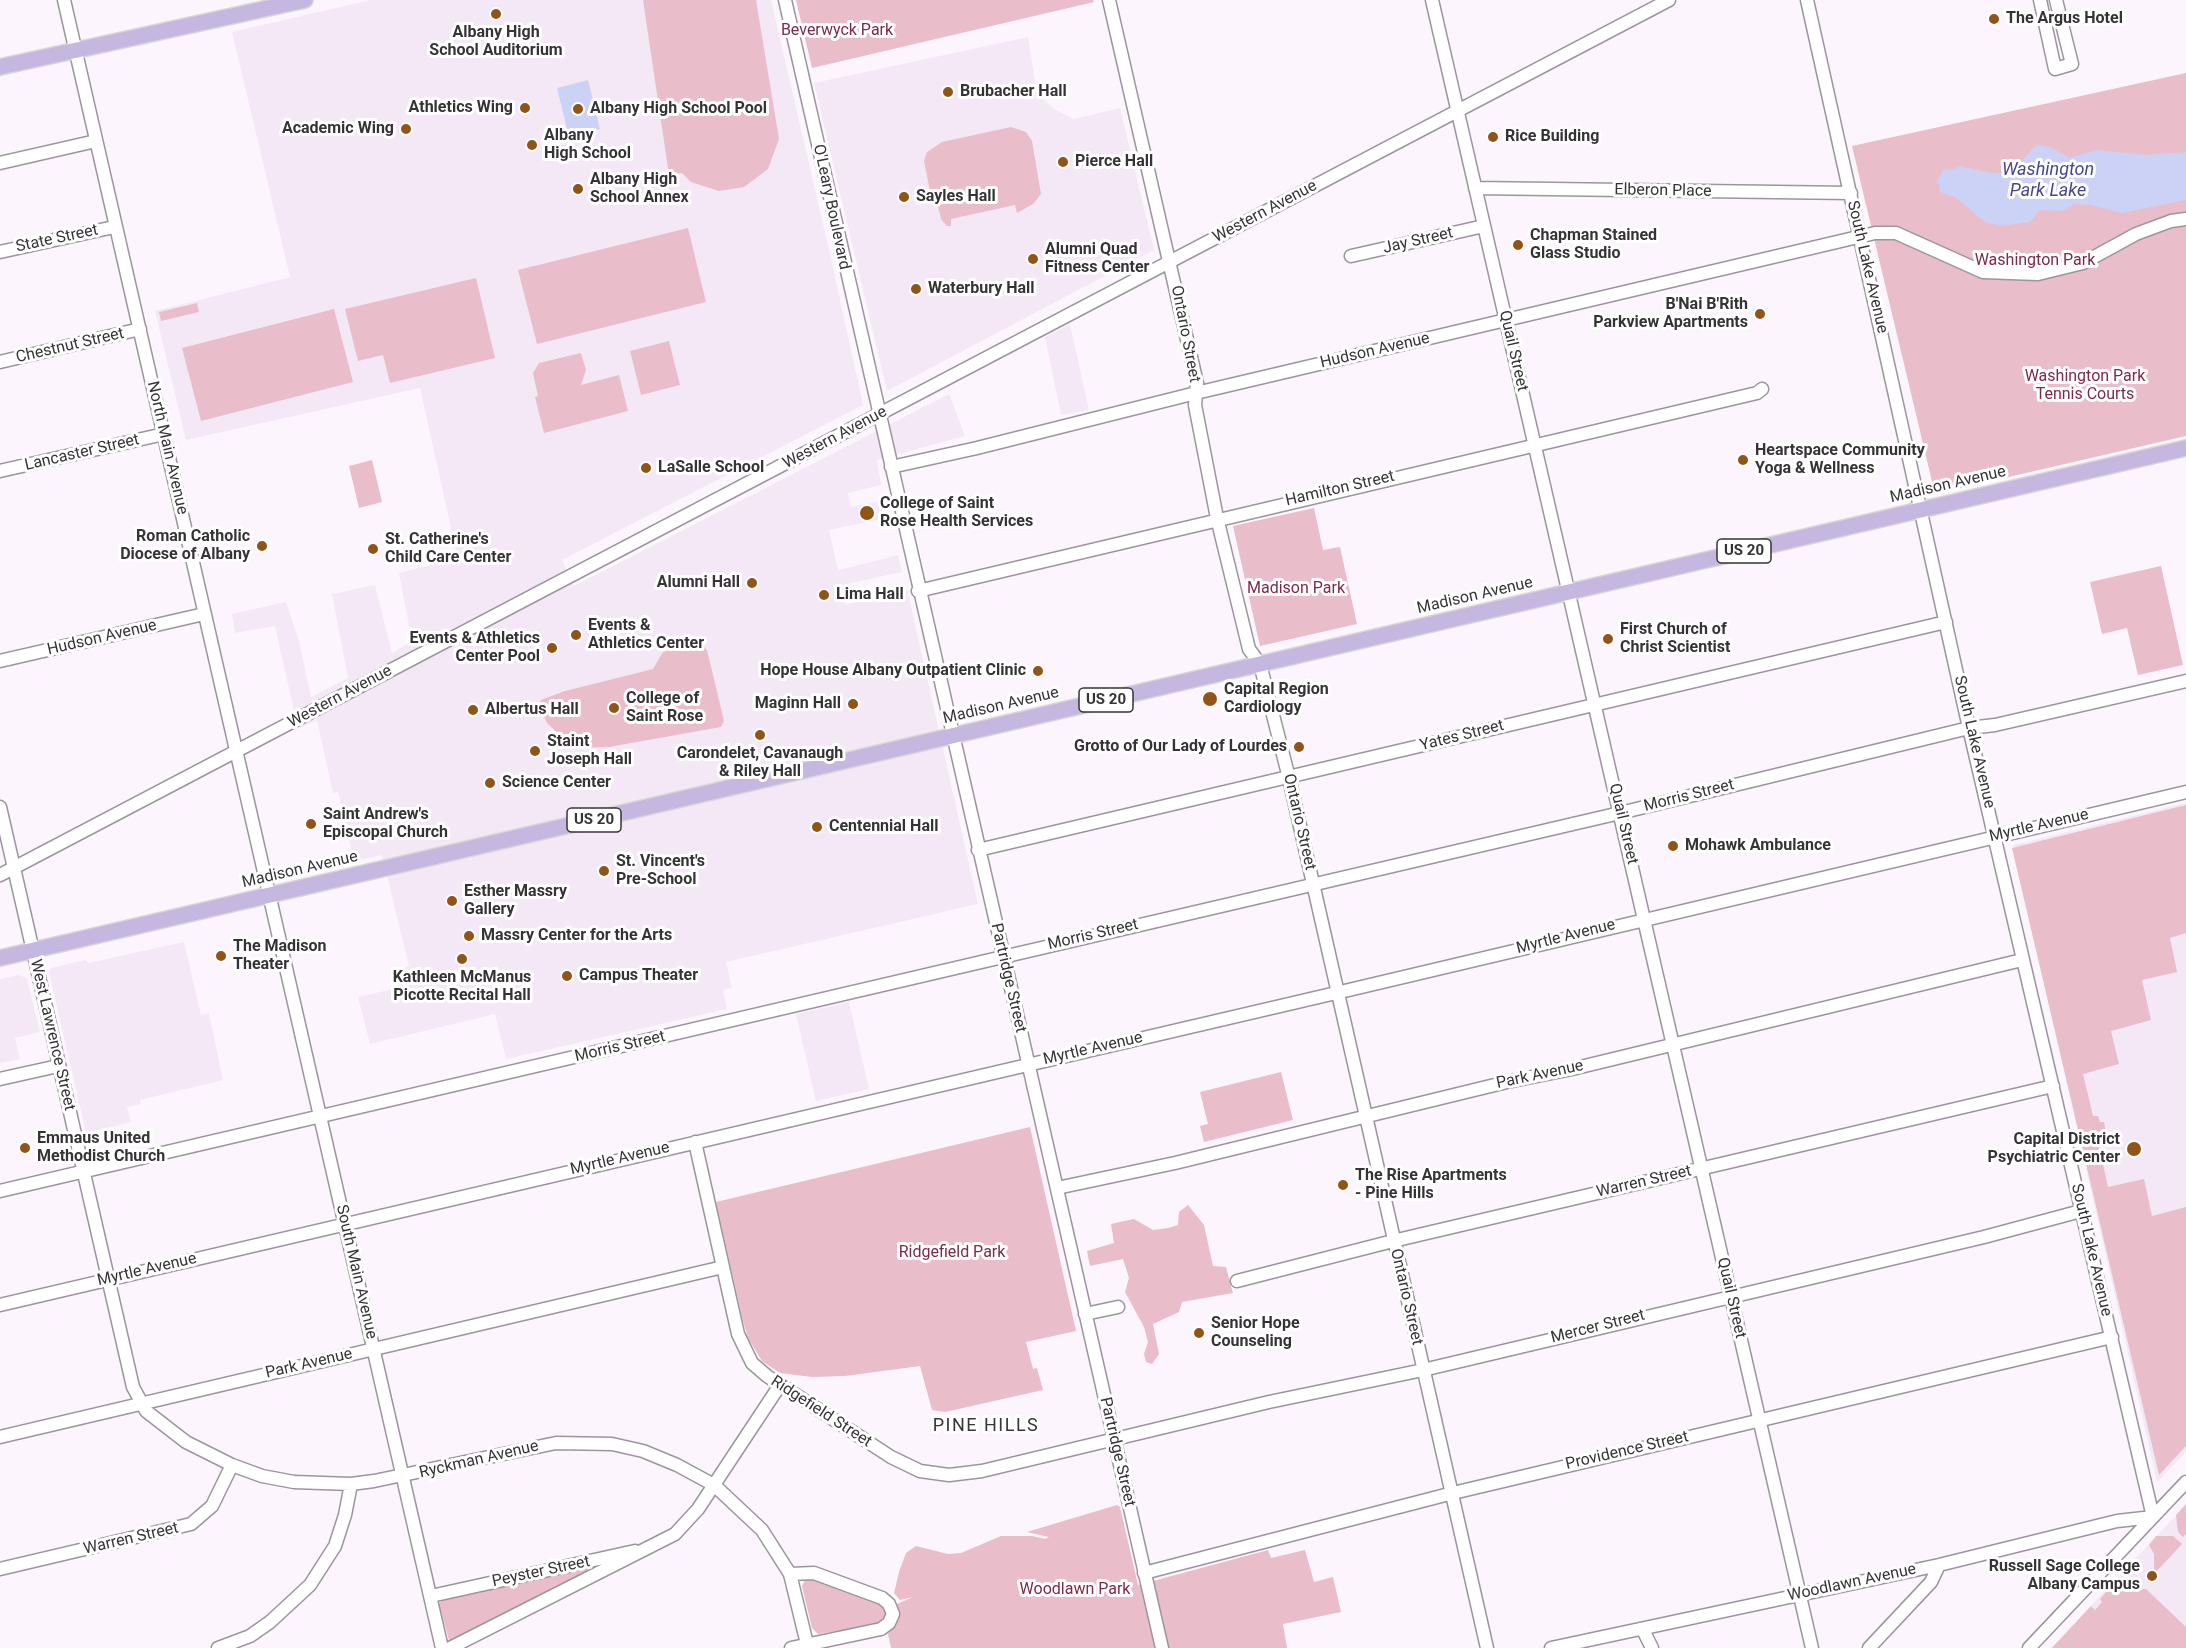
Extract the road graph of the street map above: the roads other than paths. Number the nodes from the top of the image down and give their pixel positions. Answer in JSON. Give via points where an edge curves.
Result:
{"nodes":[{"id":1,"x":64,"y":0,"type":"edge"},
{"id":2,"x":305,"y":0,"type":"edge"},
{"id":3,"x":785,"y":0,"type":"edge"},
{"id":4,"x":1109,"y":0,"type":"edge"},
{"id":5,"x":1432,"y":0,"type":"edge"},
{"id":6,"x":1670,"y":0,"type":"edge"},
{"id":7,"x":1807,"y":0,"type":"edge"},
{"id":8,"x":2040,"y":0,"type":"edge"},
{"id":9,"x":2056,"y":0,"type":"edge"},
{"id":10,"x":76,"y":50,"type":"junction"},
{"id":11,"x":0,"y":67,"type":"edge"},
{"id":12,"x":1457,"y":111,"type":"junction"},
{"id":13,"x":96,"y":141,"type":"junction"},
{"id":14,"x":0,"y":163,"type":"edge"},
{"id":15,"x":1475,"y":188,"type":"junction"},
{"id":16,"x":1851,"y":193,"type":"junction"},
{"id":17,"x":2186,"y":219,"type":"edge"},
{"id":18,"x":1484,"y":226,"type":"junction"},
{"id":19,"x":114,"y":227,"type":"junction"},
{"id":20,"x":1860,"y":237,"type":"junction"},
{"id":21,"x":0,"y":252,"type":"edge"},
{"id":22,"x":1352,"y":256,"type":"dead end"},
{"id":23,"x":1170,"y":262,"type":"junction"},
{"id":24,"x":1506,"y":320,"type":"junction"},
{"id":25,"x":140,"y":329,"type":"junction"},
{"id":26,"x":0,"y":362,"type":"edge"},
{"id":27,"x":1762,"y":390,"type":"dead end"},
{"id":28,"x":1196,"y":393,"type":"junction"},
{"id":29,"x":880,"y":414,"type":"junction"},
{"id":30,"x":164,"y":434,"type":"junction"},
{"id":31,"x":1534,"y":444,"type":"junction"},
{"id":32,"x":2186,"y":448,"type":"edge"},
{"id":33,"x":891,"y":466,"type":"junction"},
{"id":34,"x":0,"y":471,"type":"edge"},
{"id":35,"x":1922,"y":510,"type":"junction"},
{"id":36,"x":1218,"y":518,"type":"junction"},
{"id":37,"x":918,"y":591,"type":"junction"},
{"id":38,"x":1568,"y":592,"type":"junction"},
{"id":39,"x":204,"y":614,"type":"junction"},
{"id":40,"x":1946,"y":622,"type":"junction"},
{"id":41,"x":0,"y":661,"type":"edge"},
{"id":42,"x":1260,"y":664,"type":"junction"},
{"id":43,"x":2186,"y":681,"type":"edge"},
{"id":44,"x":1596,"y":704,"type":"junction"},
{"id":45,"x":1969,"y":728,"type":"junction"},
{"id":46,"x":952,"y":736,"type":"junction"},
{"id":47,"x":236,"y":751,"type":"junction"},
{"id":48,"x":1289,"y":778,"type":"junction"},
{"id":49,"x":2186,"y":792,"type":"edge"},
{"id":50,"x":0,"y":807,"type":"edge"},
{"id":51,"x":1620,"y":813,"type":"junction"},
{"id":52,"x":1996,"y":836,"type":"junction"},
{"id":53,"x":978,"y":850,"type":"junction"},
{"id":54,"x":14,"y":868,"type":"junction"},
{"id":55,"x":0,"y":875,"type":"edge"},
{"id":56,"x":1314,"y":883,"type":"junction"},
{"id":57,"x":269,"y":896,"type":"junction"},
{"id":58,"x":1646,"y":918,"type":"junction"},
{"id":59,"x":33,"y":951,"type":"junction"},
{"id":60,"x":1003,"y":956,"type":"junction"},
{"id":61,"x":0,"y":958,"type":"edge"},
{"id":62,"x":2022,"y":960,"type":"junction"},
{"id":63,"x":1336,"y":993,"type":"junction"},
{"id":64,"x":1672,"y":1045,"type":"junction"},
{"id":65,"x":1028,"y":1063,"type":"junction"},
{"id":66,"x":58,"y":1066,"type":"junction"},
{"id":67,"x":0,"y":1079,"type":"edge"},
{"id":68,"x":2053,"y":1086,"type":"junction"},
{"id":69,"x":1364,"y":1116,"type":"junction"},
{"id":70,"x":321,"y":1118,"type":"junction"},
{"id":71,"x":695,"y":1142,"type":"junction"},
{"id":72,"x":1701,"y":1168,"type":"junction"},
{"id":73,"x":82,"y":1172,"type":"junction"},
{"id":74,"x":1057,"y":1188,"type":"junction"},
{"id":75,"x":0,"y":1191,"type":"edge"},
{"id":76,"x":2081,"y":1211,"type":"junction"},
{"id":77,"x":345,"y":1223,"type":"junction"},
{"id":78,"x":1393,"y":1241,"type":"junction"},
{"id":79,"x":723,"y":1267,"type":"junction"},
{"id":80,"x":109,"y":1279,"type":"junction"},
{"id":81,"x":1237,"y":1281,"type":"dead end"},
{"id":82,"x":1730,"y":1295,"type":"junction"},
{"id":83,"x":0,"y":1305,"type":"edge"},
{"id":84,"x":1118,"y":1307,"type":"dead end"},
{"id":85,"x":1086,"y":1314,"type":"junction"},
{"id":86,"x":2112,"y":1336,"type":"junction"},
{"id":87,"x":374,"y":1349,"type":"junction"},
{"id":88,"x":1423,"y":1370,"type":"junction"},
{"id":89,"x":780,"y":1385,"type":"junction"},
{"id":90,"x":139,"y":1403,"type":"junction"},
{"id":91,"x":1761,"y":1419,"type":"junction"},
{"id":92,"x":0,"y":1437,"type":"edge"},
{"id":93,"x":1114,"y":1438,"type":"junction"},
{"id":94,"x":231,"y":1465,"type":"junction"},
{"id":95,"x":404,"y":1476,"type":"junction"},
{"id":96,"x":2186,"y":1482,"type":"edge"},
{"id":97,"x":351,"y":1484,"type":"junction"},
{"id":98,"x":714,"y":1485,"type":"junction"},
{"id":99,"x":1453,"y":1493,"type":"junction"},
{"id":100,"x":2153,"y":1517,"type":"junction"},
{"id":101,"x":651,"y":1548,"type":"junction"},
{"id":102,"x":1939,"y":1565,"type":"junction"},
{"id":103,"x":0,"y":1569,"type":"edge"},
{"id":104,"x":1144,"y":1573,"type":"junction"},
{"id":105,"x":790,"y":1574,"type":"junction"},
{"id":106,"x":1799,"y":1593,"type":"junction"},
{"id":107,"x":431,"y":1596,"type":"junction"},
{"id":108,"x":1643,"y":1630,"type":"junction"},
{"id":109,"x":808,"y":1646,"type":"edge"},
{"id":110,"x":218,"y":1648,"type":"edge"},
{"id":111,"x":442,"y":1648,"type":"edge"},
{"id":112,"x":450,"y":1648,"type":"edge"},
{"id":113,"x":791,"y":1648,"type":"edge"},
{"id":114,"x":1162,"y":1648,"type":"edge"},
{"id":115,"x":1487,"y":1648,"type":"edge"},
{"id":116,"x":1551,"y":1648,"type":"edge"},
{"id":117,"x":1652,"y":1648,"type":"edge"},
{"id":118,"x":1812,"y":1648,"type":"edge"},
{"id":119,"x":1869,"y":1648,"type":"edge"},
{"id":120,"x":2029,"y":1648,"type":"edge"}],
"edges":[{"from":1,"to":10,"type":"street","name":"North Main Avenue"},
{"from":2,"to":10,"type":"main road"},
{"from":3,"to":29,"type":"street","name":"O'Leary Boulevard"},
{"from":4,"to":23,"type":"street","name":"Ontario Street"},
{"from":5,"to":12,"type":"street","name":"Quail Street"},
{"from":6,"to":12,"type":"street","name":"Western Avenue"},
{"from":7,"to":16,"type":"street","name":"South Lake Avenue"},
{"from":8,"to":9,"type":"street","via":[[2055,69],[2072,64]]},
{"from":10,"to":11,"type":"main road"},
{"from":10,"to":13,"type":"street","name":"North Main Avenue"},
{"from":12,"to":15,"type":"street","name":"Quail Street"},
{"from":12,"to":23,"type":"street","name":"Western Avenue"},
{"from":13,"to":14,"type":"street"},
{"from":13,"to":19,"type":"street","name":"North Main Avenue"},
{"from":15,"to":16,"type":"street","name":"Elberon Place"},
{"from":15,"to":18,"type":"street","name":"Quail Street"},
{"from":16,"to":20,"type":"street","name":"South Lake Avenue"},
{"from":17,"to":20,"type":"street","name":"Hudson Avenue","via":[[2136,234],[2082,263],[2038,274],[1983,272],[1896,233]]},
{"from":18,"to":22,"type":"street","name":"Jay Street"},
{"from":18,"to":24,"type":"street","name":"Quail Street"},
{"from":19,"to":21,"type":"street","name":"State Street"},
{"from":19,"to":25,"type":"street","name":"North Main Avenue"},
{"from":20,"to":24,"type":"street","name":"Hudson Avenue"},
{"from":20,"to":35,"type":"street","name":"South Lake Avenue"},
{"from":23,"to":28,"type":"street","name":"Ontario Street"},
{"from":23,"to":29,"type":"street","name":"Western Avenue"},
{"from":24,"to":28,"type":"street","name":"Hudson Avenue"},
{"from":24,"to":31,"type":"street","name":"Quail Street"},
{"from":25,"to":26,"type":"street","name":"Chestnut Street"},
{"from":25,"to":30,"type":"street","name":"North Main Avenue"},
{"from":27,"to":31,"type":"street","name":"Hamilton Street"},
{"from":28,"to":33,"type":"street","name":"Hudson Avenue"},
{"from":28,"to":36,"type":"street","name":"Ontario Street","via":[[1195,405]]},
{"from":29,"to":33,"type":"street","name":"Partridge Street"},
{"from":29,"to":47,"type":"street","name":"Western Avenue"},
{"from":30,"to":34,"type":"street","name":"Lancaster Street"},
{"from":30,"to":39,"type":"street","name":"North Main Avenue"},
{"from":31,"to":36,"type":"street","name":"Hamilton Street"},
{"from":31,"to":38,"type":"street","name":"Quail Street"},
{"from":32,"to":35,"type":"main road","name":"Madison Avenue","number":"US 20"},
{"from":33,"to":37,"type":"street","name":"Partridge Street"},
{"from":35,"to":38,"type":"main road","name":"Madison Avenue","number":"US 20"},
{"from":35,"to":40,"type":"street","name":"South Lake Avenue"},
{"from":36,"to":37,"type":"street","name":"Hamilton Street"},
{"from":36,"to":42,"type":"street","name":"Ontario Street","via":[[1249,649]]},
{"from":37,"to":46,"type":"street","name":"Partridge Street"},
{"from":38,"to":42,"type":"main road","name":"Madison Avenue","number":"US 20"},
{"from":38,"to":44,"type":"street","name":"Quail Street"},
{"from":39,"to":41,"type":"street","name":"Hudson Avenue"},
{"from":39,"to":47,"type":"street","name":"North Main Avenue"},
{"from":40,"to":44,"type":"street","name":"Yates Street"},
{"from":40,"to":45,"type":"street","name":"South Lake Avenue"},
{"from":42,"to":46,"type":"main road","name":"Madison Avenue","number":"US 20"},
{"from":42,"to":48,"type":"street","name":"Ontario Street"},
{"from":43,"to":45,"type":"street","name":"Morris Street"},
{"from":44,"to":48,"type":"street","name":"Yates Street"},
{"from":44,"to":51,"type":"street","name":"Quail Street"},
{"from":45,"to":51,"type":"street","name":"Morris Street"},
{"from":45,"to":52,"type":"street","name":"South Lake Avenue"},
{"from":46,"to":53,"type":"street","name":"Partridge Street"},
{"from":46,"to":57,"type":"main road","name":"Madison Avenue","number":"US 20"},
{"from":47,"to":54,"type":"street","name":"Western Avenue"},
{"from":47,"to":57,"type":"street","name":"North Main Avenue"},
{"from":48,"to":53,"type":"street","name":"Yates Street"},
{"from":48,"to":56,"type":"street","name":"Ontario Street"},
{"from":49,"to":52,"type":"street","name":"Myrtle Avenue"},
{"from":50,"to":54,"type":"street","name":"West Lawrence Street"},
{"from":51,"to":56,"type":"street","name":"Morris Street"},
{"from":51,"to":58,"type":"street","name":"Quail Street"},
{"from":52,"to":58,"type":"street","name":"Myrtle Avenue"},
{"from":52,"to":62,"type":"street","name":"South Lake Avenue"},
{"from":53,"to":60,"type":"street","name":"Partridge Street"},
{"from":54,"to":55,"type":"street","name":"Western Avenue"},
{"from":54,"to":59,"type":"street","name":"West Lawrence Street"},
{"from":56,"to":60,"type":"street","name":"Morris Street"},
{"from":56,"to":63,"type":"street","name":"Ontario Street"},
{"from":57,"to":59,"type":"main road","name":"Madison Avenue","number":"US 20"},
{"from":57,"to":70,"type":"street","name":"South Main Avenue"},
{"from":58,"to":63,"type":"street","name":"Myrtle Avenue"},
{"from":58,"to":64,"type":"street","name":"Quail Street"},
{"from":59,"to":61,"type":"main road","name":"Madison Avenue","number":"US 20"},
{"from":59,"to":66,"type":"street","name":"West Lawrence Street"},
{"from":60,"to":65,"type":"street","name":"Partridge Street"},
{"from":60,"to":70,"type":"street","name":"Morris Street"},
{"from":62,"to":64,"type":"street","name":"Park Avenue"},
{"from":62,"to":68,"type":"street","name":"South Lake Avenue"},
{"from":63,"to":65,"type":"street","name":"Myrtle Avenue"},
{"from":63,"to":69,"type":"street","name":"Ontario Street"},
{"from":64,"to":69,"type":"street","name":"Park Avenue"},
{"from":64,"to":72,"type":"street","name":"Quail Street"},
{"from":65,"to":71,"type":"street","name":"Myrtle Avenue"},
{"from":65,"to":74,"type":"street","name":"Partridge Street"},
{"from":66,"to":67,"type":"street"},
{"from":66,"to":73,"type":"street","name":"West Lawrence Street"},
{"from":68,"to":72,"type":"street","name":"Warren Street"},
{"from":68,"to":76,"type":"street","name":"South Lake Avenue"},
{"from":69,"to":74,"type":"street","name":"Park Avenue"},
{"from":69,"to":78,"type":"street","name":"Ontario Street"},
{"from":70,"to":73,"type":"street","name":"Morris Street"},
{"from":70,"to":77,"type":"street","name":"South Main Avenue"},
{"from":71,"to":77,"type":"street","name":"Myrtle Avenue"},
{"from":71,"to":79,"type":"street","name":"Ridgefield Street"},
{"from":72,"to":78,"type":"street","name":"Warren Street"},
{"from":72,"to":82,"type":"street","name":"Quail Street"},
{"from":73,"to":75,"type":"street","name":"Morris Street"},
{"from":73,"to":80,"type":"street","name":"West Lawrence Street"},
{"from":74,"to":85,"type":"street","name":"Partridge Street"},
{"from":76,"to":82,"type":"street","name":"Mercer Street"},
{"from":76,"to":86,"type":"street","name":"South Lake Avenue"},
{"from":77,"to":80,"type":"street","name":"Myrtle Avenue"},
{"from":77,"to":87,"type":"street","name":"South Main Avenue"},
{"from":78,"to":81,"type":"street","name":"Warren Street"},
{"from":78,"to":88,"type":"street","name":"Ontario Street"},
{"from":79,"to":87,"type":"street","name":"Park Avenue"},
{"from":79,"to":89,"type":"street","name":"Ridgefield Street","via":[[742,1347],[757,1368]]},
{"from":80,"to":83,"type":"street","name":"Myrtle Avenue"},
{"from":80,"to":90,"type":"street","name":"West Lawrence Street"},
{"from":82,"to":88,"type":"street","name":"Mercer Street"},
{"from":82,"to":91,"type":"street","name":"Quail Street"},
{"from":84,"to":85,"type":"street"},
{"from":85,"to":93,"type":"street","name":"Partridge Street"},
{"from":86,"to":91,"type":"street","name":"Providence Street"},
{"from":86,"to":100,"type":"street","name":"South Lake Avenue"},
{"from":87,"to":90,"type":"street","name":"Park Avenue"},
{"from":87,"to":95,"type":"street","name":"South Main Avenue"},
{"from":88,"to":93,"type":"street","name":"Mercer Street"},
{"from":88,"to":99,"type":"street","name":"Ontario Street"},
{"from":89,"to":93,"type":"street","name":"Ridgefield Street","via":[[891,1457],[931,1474],[976,1472]]},
{"from":89,"to":98,"type":"street","name":"Peyster Street"},
{"from":90,"to":92,"type":"street","name":"Park Avenue"},
{"from":90,"to":94,"type":"street","name":"Ryckman Avenue","via":[[178,1437]]},
{"from":91,"to":99,"type":"street","name":"Providence Street"},
{"from":91,"to":106,"type":"street","name":"Quail Street"},
{"from":93,"to":104,"type":"street","name":"Partridge Street"},
{"from":94,"to":97,"type":"street","name":"Ryckman Avenue","via":[[294,1482]]},
{"from":94,"to":103,"type":"street","name":"Warren Street","via":[[212,1506],[190,1524]]},
{"from":95,"to":97,"type":"street","name":"Ryckman Avenue"},
{"from":95,"to":98,"type":"street","name":"Ryckman Avenue","via":[[529,1447],[598,1443],[651,1454]]},
{"from":95,"to":107,"type":"street","name":"South Main Avenue"},
{"from":96,"to":100,"type":"street"},
{"from":97,"to":110,"type":"street","via":[[334,1546],[310,1585],[250,1636]]},
{"from":98,"to":101,"type":"street","name":"Peyster Street","via":[[686,1524]]},
{"from":98,"to":105,"type":"street","name":"Ryckman Avenue","via":[[762,1530]]},
{"from":99,"to":104,"type":"street","name":"Providence Street"},
{"from":99,"to":115,"type":"street","name":"Ontario Street"},
{"from":100,"to":102,"type":"street","name":"Woodlawn Avenue","via":[[2118,1521]]},
{"from":100,"to":120,"type":"street"},
{"from":101,"to":107,"type":"street","name":"Peyster Street"},
{"from":101,"to":112,"type":"street","name":"Peyster Street"},
{"from":102,"to":106,"type":"street","name":"Woodlawn Avenue"},
{"from":102,"to":119,"type":"street","via":[[1931,1582]]},
{"from":104,"to":114,"type":"street","name":"Partridge Street"},
{"from":105,"to":109,"type":"street","name":"Ryckman Avenue"},
{"from":105,"to":109,"type":"street","via":[[814,1573],[882,1598],[892,1608],[892,1618],[881,1629]]},
{"from":106,"to":108,"type":"street","name":"Woodlawn Avenue"},
{"from":106,"to":118,"type":"street","name":"Quail Street"},
{"from":107,"to":111,"type":"street","name":"South Main Avenue"},
{"from":108,"to":116,"type":"street","name":"Woodlawn Avenue"},
{"from":108,"to":117,"type":"street"},
{"from":109,"to":113,"type":"street"}]}
